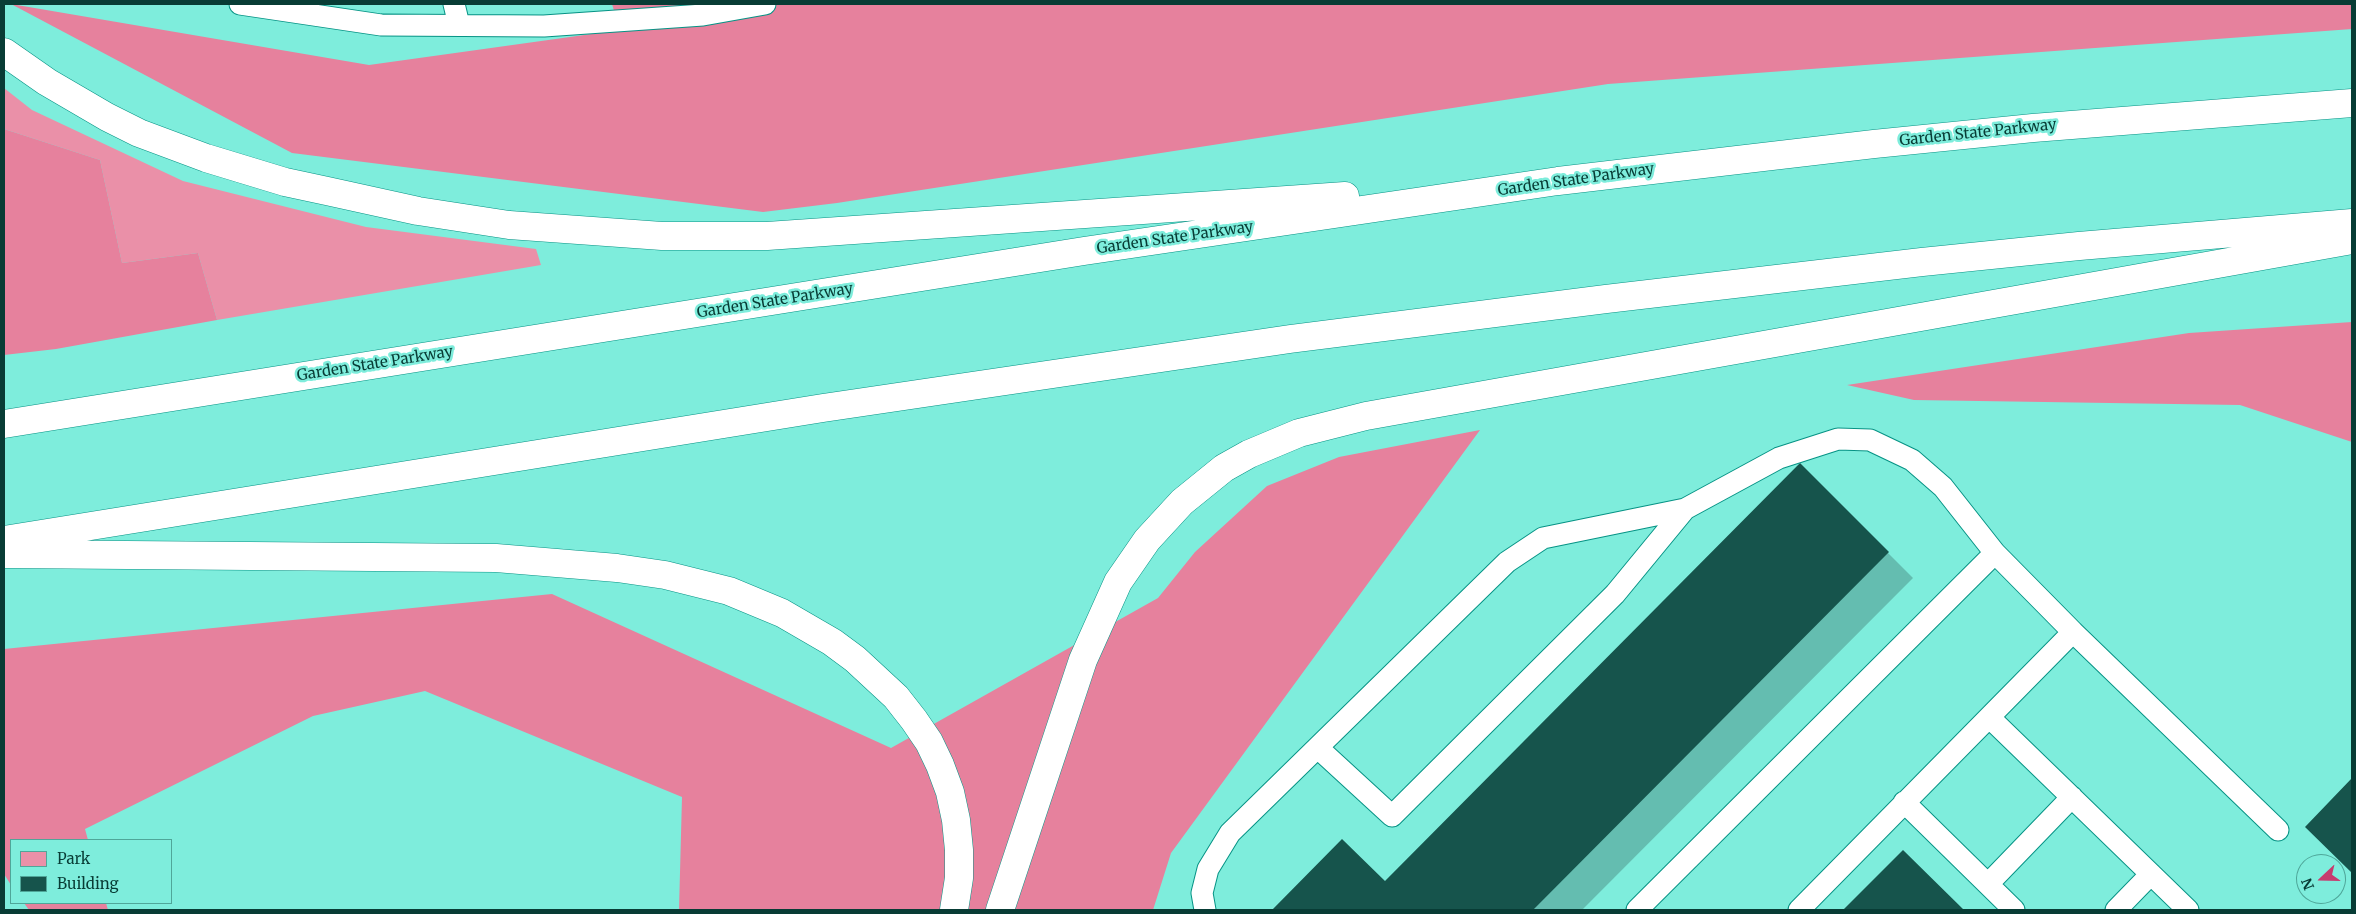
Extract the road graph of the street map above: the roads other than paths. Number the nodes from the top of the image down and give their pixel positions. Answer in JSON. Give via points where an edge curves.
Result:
{"nodes":[{"id":1,"x":240,"y":4,"type":"edge"},
{"id":2,"x":454,"y":4,"type":"edge"},
{"id":3,"x":765,"y":4,"type":"edge"},
{"id":4,"x":342,"y":12,"type":"edge"},
{"id":5,"x":459,"y":25,"type":"junction"},
{"id":6,"x":4,"y":52,"type":"edge"},
{"id":7,"x":2352,"y":103,"type":"edge"},
{"id":8,"x":1558,"y":182,"type":"junction"},
{"id":9,"x":2352,"y":224,"type":"edge"},
{"id":10,"x":2352,"y":240,"type":"edge"},
{"id":11,"x":4,"y":424,"type":"edge"},
{"id":12,"x":1685,"y":509,"type":"junction"},
{"id":13,"x":4,"y":540,"type":"edge"},
{"id":14,"x":1995,"y":553,"type":"junction"},
{"id":15,"x":4,"y":554,"type":"edge"},
{"id":16,"x":2073,"y":632,"type":"junction"},
{"id":17,"x":1990,"y":718,"type":"junction"},
{"id":18,"x":1318,"y":748,"type":"junction"},
{"id":19,"x":2072,"y":797,"type":"junction"},
{"id":20,"x":1904,"y":802,"type":"junction"},
{"id":21,"x":2278,"y":830,"type":"dead end"},
{"id":22,"x":2151,"y":874,"type":"junction"},
{"id":23,"x":1988,"y":884,"type":"junction"},
{"id":24,"x":954,"y":910,"type":"edge"},
{"id":25,"x":1000,"y":910,"type":"edge"},
{"id":26,"x":1205,"y":910,"type":"edge"},
{"id":27,"x":1638,"y":910,"type":"edge"},
{"id":28,"x":1799,"y":910,"type":"edge"},
{"id":29,"x":2014,"y":910,"type":"edge"},
{"id":30,"x":2116,"y":910,"type":"edge"},
{"id":31,"x":2188,"y":910,"type":"edge"}],
"edges":[{"from":1,"to":4,"type":"lane"},
{"from":2,"to":5,"type":"lane"},
{"from":3,"to":5,"type":"lane","via":[[702,16],[544,26]]},
{"from":4,"to":5,"type":"lane","via":[[381,25]]},
{"from":6,"to":8,"type":"highway","via":[[46,82],[107,117],[139,133],[206,158],[285,182],[418,211],[561,230],[662,236],[767,236]]},
{"from":7,"to":8,"type":"highway","name":"Garden State Parkway","via":[[2033,128]]},
{"from":8,"to":11,"type":"highway","name":"Garden State Parkway","via":[[1084,251]]},
{"from":9,"to":13,"type":"highway","via":[[1922,262],[1290,339],[822,408]]},
{"from":10,"to":25,"type":"highway","via":[[1366,416],[1299,433],[1249,454],[1224,468],[1182,502],[1147,540],[1118,582],[1083,660]]},
{"from":12,"to":14,"type":"lane","via":[[1779,458],[1838,439],[1870,440],[1912,460],[1943,487]]},
{"from":12,"to":18,"type":"lane","via":[[1543,538],[1507,562]]},
{"from":12,"to":18,"type":"lane","via":[[1615,594],[1392,816]]},
{"from":14,"to":16,"type":"lane"},
{"from":14,"to":27,"type":"lane"},
{"from":15,"to":24,"type":"highway","via":[[496,558],[665,574],[729,591],[782,613],[832,642],[896,697],[914,720],[929,742],[950,792],[959,850]]},
{"from":16,"to":17,"type":"lane"},
{"from":16,"to":21,"type":"lane"},
{"from":17,"to":19,"type":"lane"},
{"from":17,"to":20,"type":"lane"},
{"from":18,"to":26,"type":"lane","via":[[1230,833],[1208,869],[1202,892]]},
{"from":19,"to":22,"type":"lane"},
{"from":19,"to":23,"type":"lane"},
{"from":20,"to":23,"type":"lane"},
{"from":20,"to":28,"type":"lane"},
{"from":22,"to":30,"type":"lane"},
{"from":22,"to":31,"type":"lane"},
{"from":23,"to":29,"type":"lane"}]}
